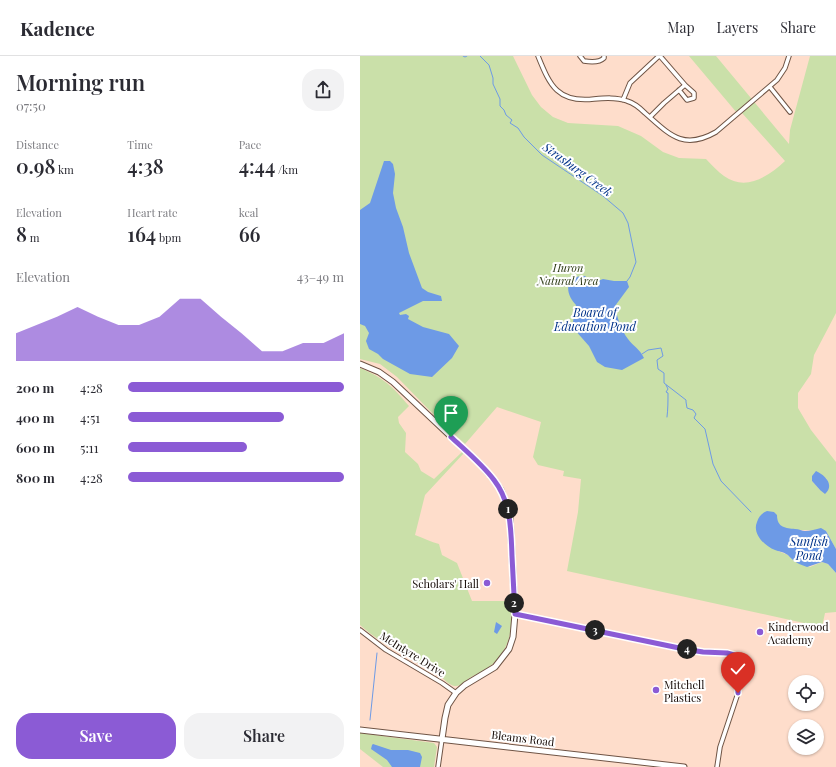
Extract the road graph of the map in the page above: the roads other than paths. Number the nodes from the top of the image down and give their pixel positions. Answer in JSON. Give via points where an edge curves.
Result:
{"nodes":[{"id":1,"x":538,"y":56,"type":"edge"},
{"id":2,"x":580,"y":56,"type":"edge"},
{"id":3,"x":604,"y":56,"type":"edge"},
{"id":4,"x":660,"y":56,"type":"edge"},
{"id":5,"x":788,"y":56,"type":"edge"},
{"id":6,"x":685,"y":85,"type":"junction"},
{"id":7,"x":770,"y":87,"type":"junction"},
{"id":8,"x":678,"y":90,"type":"junction"},
{"id":9,"x":623,"y":100,"type":"junction"},
{"id":10,"x":790,"y":112,"type":"dead end"},
{"id":11,"x":650,"y":117,"type":"junction"},
{"id":12,"x":360,"y":364,"type":"edge"},
{"id":13,"x":515,"y":614,"type":"junction"},
{"id":14,"x":360,"y":630,"type":"edge"},
{"id":15,"x":456,"y":693,"type":"junction"},
{"id":16,"x":360,"y":730,"type":"edge"},
{"id":17,"x":442,"y":739,"type":"junction"},
{"id":18,"x":438,"y":767,"type":"edge"},
{"id":19,"x":684,"y":767,"type":"edge"},
{"id":20,"x":718,"y":767,"type":"edge"}],
"edges":[{"from":1,"to":9,"type":"street","via":[[552,85],[562,94],[582,100]]},
{"from":2,"to":3,"type":"street","via":[[587,62],[600,61]]},
{"from":4,"to":6,"type":"street"},
{"from":4,"to":9,"type":"street","via":[[630,83]]},
{"from":5,"to":7,"type":"street","via":[[783,71]]},
{"from":6,"to":8,"type":"street"},
{"from":6,"to":8,"type":"street","via":[[694,93],[694,98],[687,100]]},
{"from":7,"to":10,"type":"street"},
{"from":7,"to":11,"type":"street","via":[[709,137],[697,140],[675,137]]},
{"from":8,"to":11,"type":"street"},
{"from":9,"to":11,"type":"street","via":[[634,104]]},
{"from":12,"to":13,"type":"street","via":[[394,382],[480,464],[501,490],[511,524]]},
{"from":13,"to":15,"type":"street","via":[[513,637],[502,659],[495,667]]},
{"from":13,"to":20,"type":"street","via":[[684,649],[734,655],[737,664],[738,693],[720,747]]},
{"from":14,"to":15,"type":"street","name":"McIntyre Drive","via":[[386,650]]},
{"from":15,"to":17,"type":"street","via":[[448,705]]},
{"from":16,"to":17,"type":"street","name":"Bleams Road"},
{"from":17,"to":18,"type":"street"},
{"from":17,"to":19,"type":"street","name":"Bleams Road"}]}
